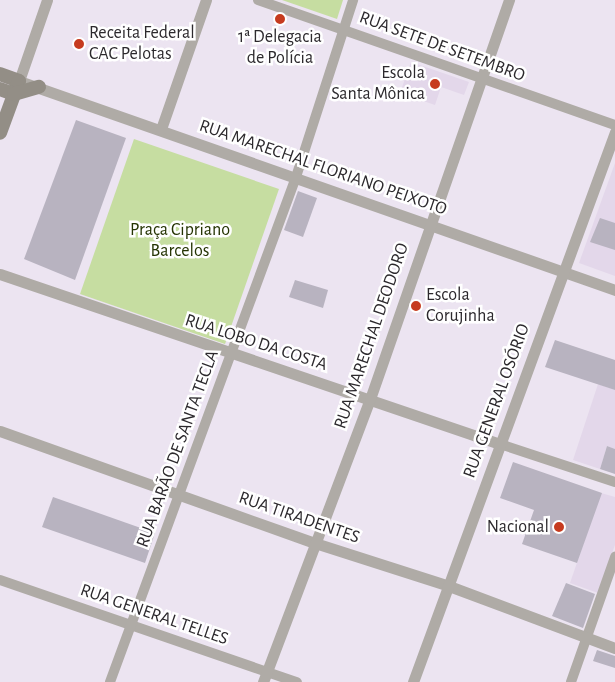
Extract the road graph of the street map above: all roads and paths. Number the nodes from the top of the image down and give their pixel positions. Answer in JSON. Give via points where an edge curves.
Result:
{"nodes":[{"id":1,"x":47,"y":0,"type":"edge"},
{"id":2,"x":206,"y":0,"type":"edge"},
{"id":3,"x":258,"y":0,"type":"edge"},
{"id":4,"x":353,"y":0,"type":"edge"},
{"id":5,"x":509,"y":0,"type":"edge"},
{"id":6,"x":344,"y":28,"type":"junction"},
{"id":7,"x":0,"y":74,"type":"edge"},
{"id":8,"x":482,"y":80,"type":"junction"},
{"id":9,"x":19,"y":81,"type":"junction"},
{"id":10,"x":39,"y":87,"type":"junction"},
{"id":11,"x":0,"y":89,"type":"edge"},
{"id":12,"x":14,"y":94,"type":"junction"},
{"id":13,"x":615,"y":125,"type":"edge"},
{"id":14,"x":161,"y":130,"type":"junction"},
{"id":15,"x":615,"y":132,"type":"edge"},
{"id":16,"x":0,"y":133,"type":"edge"},
{"id":17,"x":296,"y":176,"type":"junction"},
{"id":18,"x":430,"y":223,"type":"junction"},
{"id":19,"x":563,"y":271,"type":"junction"},
{"id":20,"x":0,"y":276,"type":"edge"},
{"id":21,"x":615,"y":290,"type":"edge"},
{"id":22,"x":230,"y":354,"type":"junction"},
{"id":23,"x":370,"y":398,"type":"junction"},
{"id":24,"x":0,"y":431,"type":"edge"},
{"id":25,"x":500,"y":444,"type":"junction"},
{"id":26,"x":615,"y":482,"type":"edge"},
{"id":27,"x":178,"y":495,"type":"junction"},
{"id":28,"x":315,"y":543,"type":"junction"},
{"id":29,"x":615,"y":557,"type":"edge"},
{"id":30,"x":0,"y":580,"type":"edge"},
{"id":31,"x":449,"y":586,"type":"junction"},
{"id":32,"x":131,"y":624,"type":"junction"},
{"id":33,"x":587,"y":638,"type":"junction"},
{"id":34,"x":615,"y":648,"type":"edge"},
{"id":35,"x":265,"y":677,"type":"edge"},
{"id":36,"x":110,"y":682,"type":"edge"},
{"id":37,"x":297,"y":682,"type":"edge"},
{"id":38,"x":413,"y":682,"type":"edge"},
{"id":39,"x":571,"y":682,"type":"edge"}],
"edges":[{"from":1,"to":9,"type":"street"},
{"from":2,"to":14,"type":"street"},
{"from":3,"to":6,"type":"street","name":"RUA SETE DE SETEMBRO"},
{"from":4,"to":6,"type":"street","name":"RUA BARÃO DE SANTA TECLA"},
{"from":5,"to":8,"type":"street","name":"RUA MARECHAL DEODORO"},
{"from":6,"to":8,"type":"street","name":"RUA SETE DE SETEMBRO"},
{"from":6,"to":17,"type":"street","name":"RUA BARÃO DE SANTA TECLA"},
{"from":7,"to":9,"type":"main road"},
{"from":8,"to":13,"type":"street","name":"RUA SETE DE SETEMBRO"},
{"from":8,"to":18,"type":"street","name":"RUA MARECHAL DEODORO"},
{"from":9,"to":10,"type":"street","name":"RUA MARECHAL FLORIANO PEIXOTO"},
{"from":9,"to":12,"type":"main road"},
{"from":10,"to":12,"type":"main road"},
{"from":10,"to":14,"type":"street","name":"RUA MARECHAL FLORIANO PEIXOTO"},
{"from":11,"to":12,"type":"main road"},
{"from":12,"to":16,"type":"main road"},
{"from":14,"to":17,"type":"street","name":"RUA MARECHAL FLORIANO PEIXOTO"},
{"from":15,"to":19,"type":"street","name":"RUA GENERAL OSÓRIO"},
{"from":17,"to":18,"type":"street","name":"RUA MARECHAL FLORIANO PEIXOTO"},
{"from":17,"to":22,"type":"street","name":"RUA BARÃO DE SANTA TECLA"},
{"from":18,"to":19,"type":"street","name":"RUA MARECHAL FLORIANO PEIXOTO"},
{"from":18,"to":23,"type":"street","name":"RUA MARECHAL DEODORO"},
{"from":19,"to":21,"type":"street","name":"RUA MARECHAL FLORIANO PEIXOTO"},
{"from":19,"to":25,"type":"street","name":"RUA GENERAL OSÓRIO"},
{"from":20,"to":22,"type":"street","name":"RUA LOBO DA COSTA"},
{"from":22,"to":23,"type":"street","name":"RUA LOBO DA COSTA"},
{"from":22,"to":27,"type":"street","name":"RUA BARÃO DE SANTA TECLA"},
{"from":23,"to":25,"type":"street","name":"RUA LOBO DA COSTA"},
{"from":23,"to":28,"type":"street","name":"RUA MARECHAL DEODORO"},
{"from":24,"to":27,"type":"street","name":"RUA TIRADENTES"},
{"from":25,"to":26,"type":"street","name":"RUA LOBO DA COSTA"},
{"from":25,"to":31,"type":"street","name":"RUA GENERAL OSÓRIO"},
{"from":27,"to":28,"type":"street","name":"RUA TIRADENTES"},
{"from":27,"to":32,"type":"street","name":"RUA BARÃO DE SANTA TECLA"},
{"from":28,"to":31,"type":"street","name":"RUA TIRADENTES"},
{"from":28,"to":35,"type":"street","name":"RUA MARECHAL DEODORO"},
{"from":29,"to":33,"type":"street"},
{"from":30,"to":32,"type":"street","name":"RUA GENERAL TELLES"},
{"from":31,"to":33,"type":"street","name":"RUA TIRADENTES"},
{"from":31,"to":38,"type":"street","name":"RUA GENERAL OSÓRIO"},
{"from":32,"to":35,"type":"street","name":"RUA GENERAL TELLES"},
{"from":32,"to":36,"type":"street","name":"RUA BARÃO DE SANTA TECLA"},
{"from":33,"to":34,"type":"street","name":"RUA TIRADENTES"},
{"from":33,"to":39,"type":"street"},
{"from":35,"to":37,"type":"street","name":"RUA GENERAL TELLES"}]}
